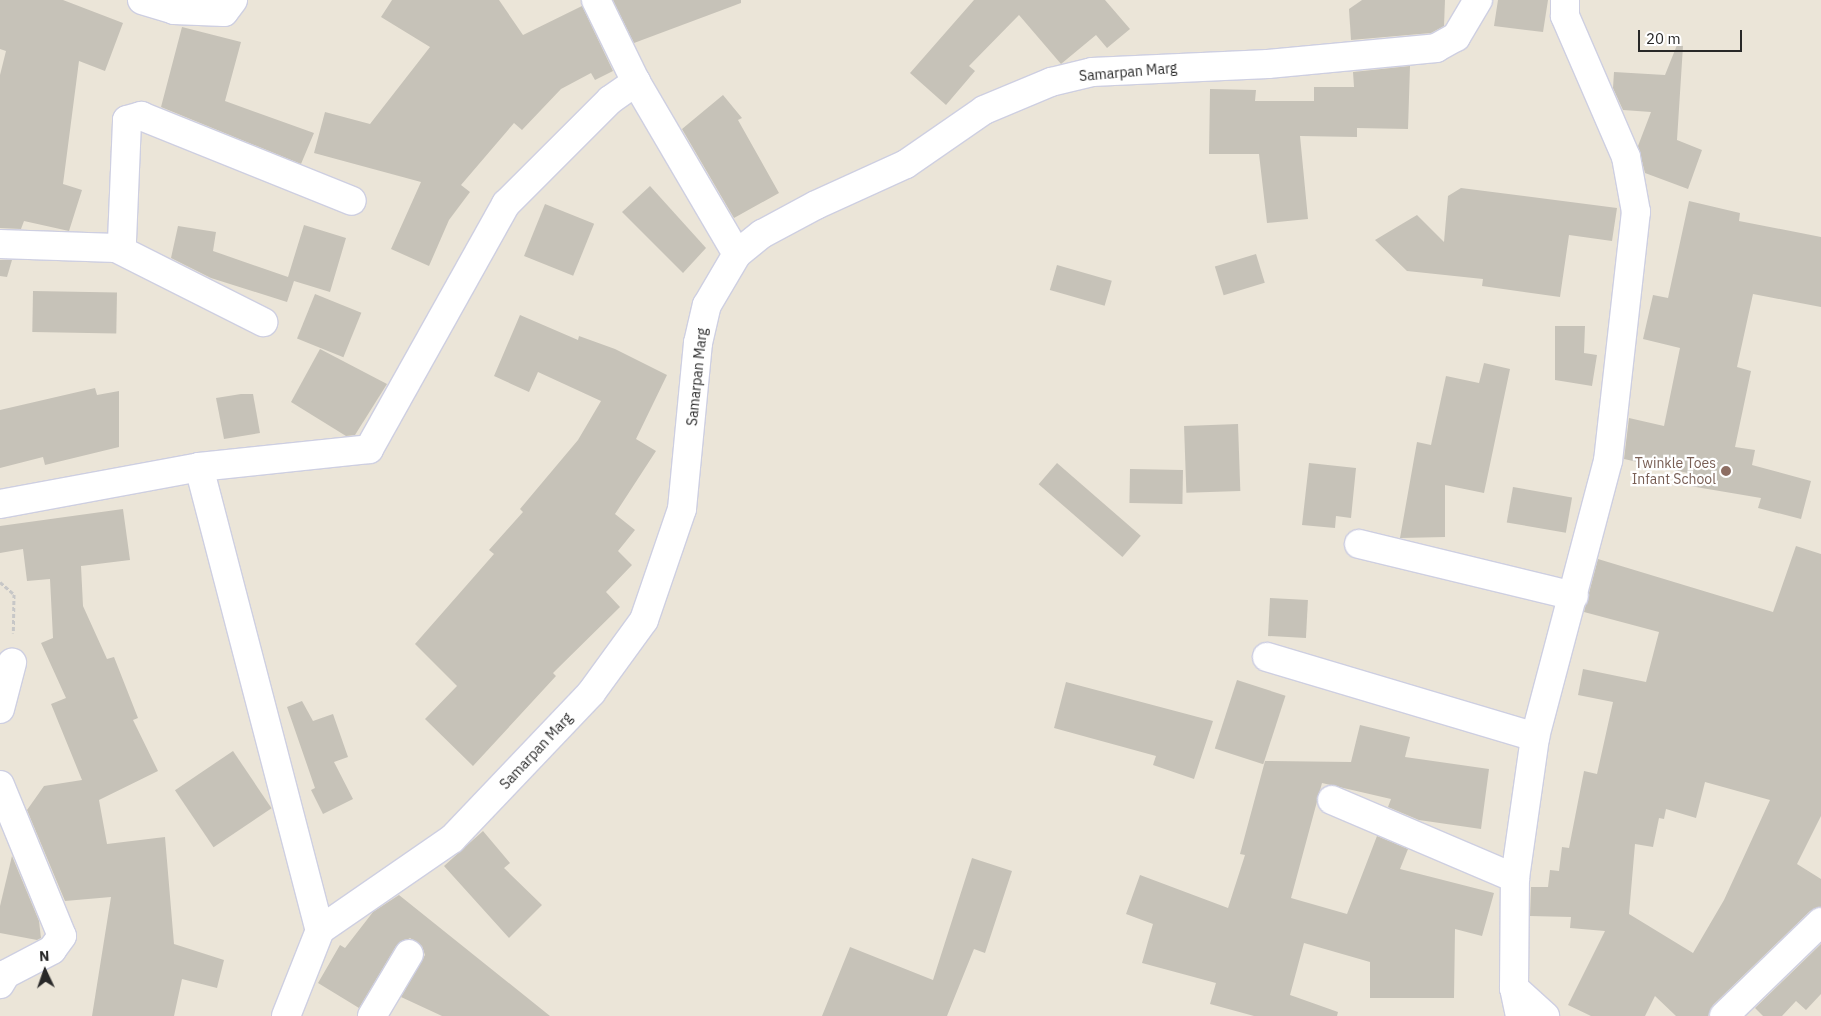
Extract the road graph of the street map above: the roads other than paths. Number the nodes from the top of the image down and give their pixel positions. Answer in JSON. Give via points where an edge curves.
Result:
{"nodes":[{"id":1,"x":142,"y":0,"type":"edge"},
{"id":2,"x":233,"y":0,"type":"edge"},
{"id":3,"x":596,"y":0,"type":"edge"},
{"id":4,"x":1478,"y":0,"type":"edge"},
{"id":5,"x":1565,"y":0,"type":"edge"},
{"id":6,"x":636,"y":82,"type":"junction"},
{"id":7,"x":352,"y":201,"type":"dead end"},
{"id":8,"x":0,"y":244,"type":"edge"},
{"id":9,"x":116,"y":248,"type":"junction"},
{"id":10,"x":737,"y":254,"type":"junction"},
{"id":11,"x":263,"y":322,"type":"dead end"},
{"id":12,"x":199,"y":467,"type":"junction"},
{"id":13,"x":0,"y":504,"type":"edge"},
{"id":14,"x":1359,"y":544,"type":"dead end"},
{"id":15,"x":1574,"y":596,"type":"junction"},
{"id":16,"x":1267,"y":657,"type":"dead end"},
{"id":17,"x":12,"y":663,"type":"road end"},
{"id":18,"x":0,"y":709,"type":"edge"},
{"id":19,"x":1535,"y":737,"type":"junction"},
{"id":20,"x":0,"y":785,"type":"edge"},
{"id":21,"x":1332,"y":800,"type":"dead end"},
{"id":22,"x":1515,"y":878,"type":"junction"},
{"id":23,"x":1821,"y":922,"type":"edge"},
{"id":24,"x":320,"y":930,"type":"junction"},
{"id":25,"x":409,"y":954,"type":"dead end"},
{"id":26,"x":0,"y":984,"type":"edge"},
{"id":27,"x":1514,"y":988,"type":"junction"},
{"id":28,"x":286,"y":1016,"type":"edge"},
{"id":29,"x":372,"y":1016,"type":"edge"},
{"id":30,"x":1520,"y":1016,"type":"edge"},
{"id":31,"x":1545,"y":1016,"type":"edge"},
{"id":32,"x":1724,"y":1016,"type":"edge"}],
"edges":[{"from":1,"to":2,"type":"street","via":[[174,10],[224,12]]},
{"from":3,"to":6,"type":"street"},
{"from":4,"to":10,"type":"street","name":"Samarpan Marg","via":[[1456,37],[1436,48],[1268,64],[1092,72],[1051,82],[984,110],[906,164],[816,205],[762,234]]},
{"from":5,"to":15,"type":"street","via":[[1565,16],[1626,157],[1636,212],[1608,461]]},
{"from":6,"to":10,"type":"street"},
{"from":6,"to":12,"type":"street","via":[[610,100],[506,204],[368,449]]},
{"from":7,"to":9,"type":"street","via":[[141,116],[128,120],[122,241]]},
{"from":8,"to":9,"type":"street"},
{"from":9,"to":11,"type":"street"},
{"from":10,"to":24,"type":"street","name":"Samarpan Marg","via":[[707,305],[698,343],[682,510],[644,620],[591,693],[452,839]]},
{"from":12,"to":13,"type":"street"},
{"from":12,"to":24,"type":"street"},
{"from":14,"to":15,"type":"street"},
{"from":15,"to":19,"type":"street"},
{"from":16,"to":19,"type":"street"},
{"from":17,"to":18,"type":"street"},
{"from":19,"to":22,"type":"street"},
{"from":20,"to":26,"type":"street","via":[[62,936],[58,945],[6,974]]},
{"from":21,"to":22,"type":"street"},
{"from":22,"to":27,"type":"street"},
{"from":23,"to":32,"type":"street"},
{"from":24,"to":28,"type":"street"},
{"from":25,"to":29,"type":"street"},
{"from":27,"to":30,"type":"street"},
{"from":27,"to":31,"type":"street"}]}
